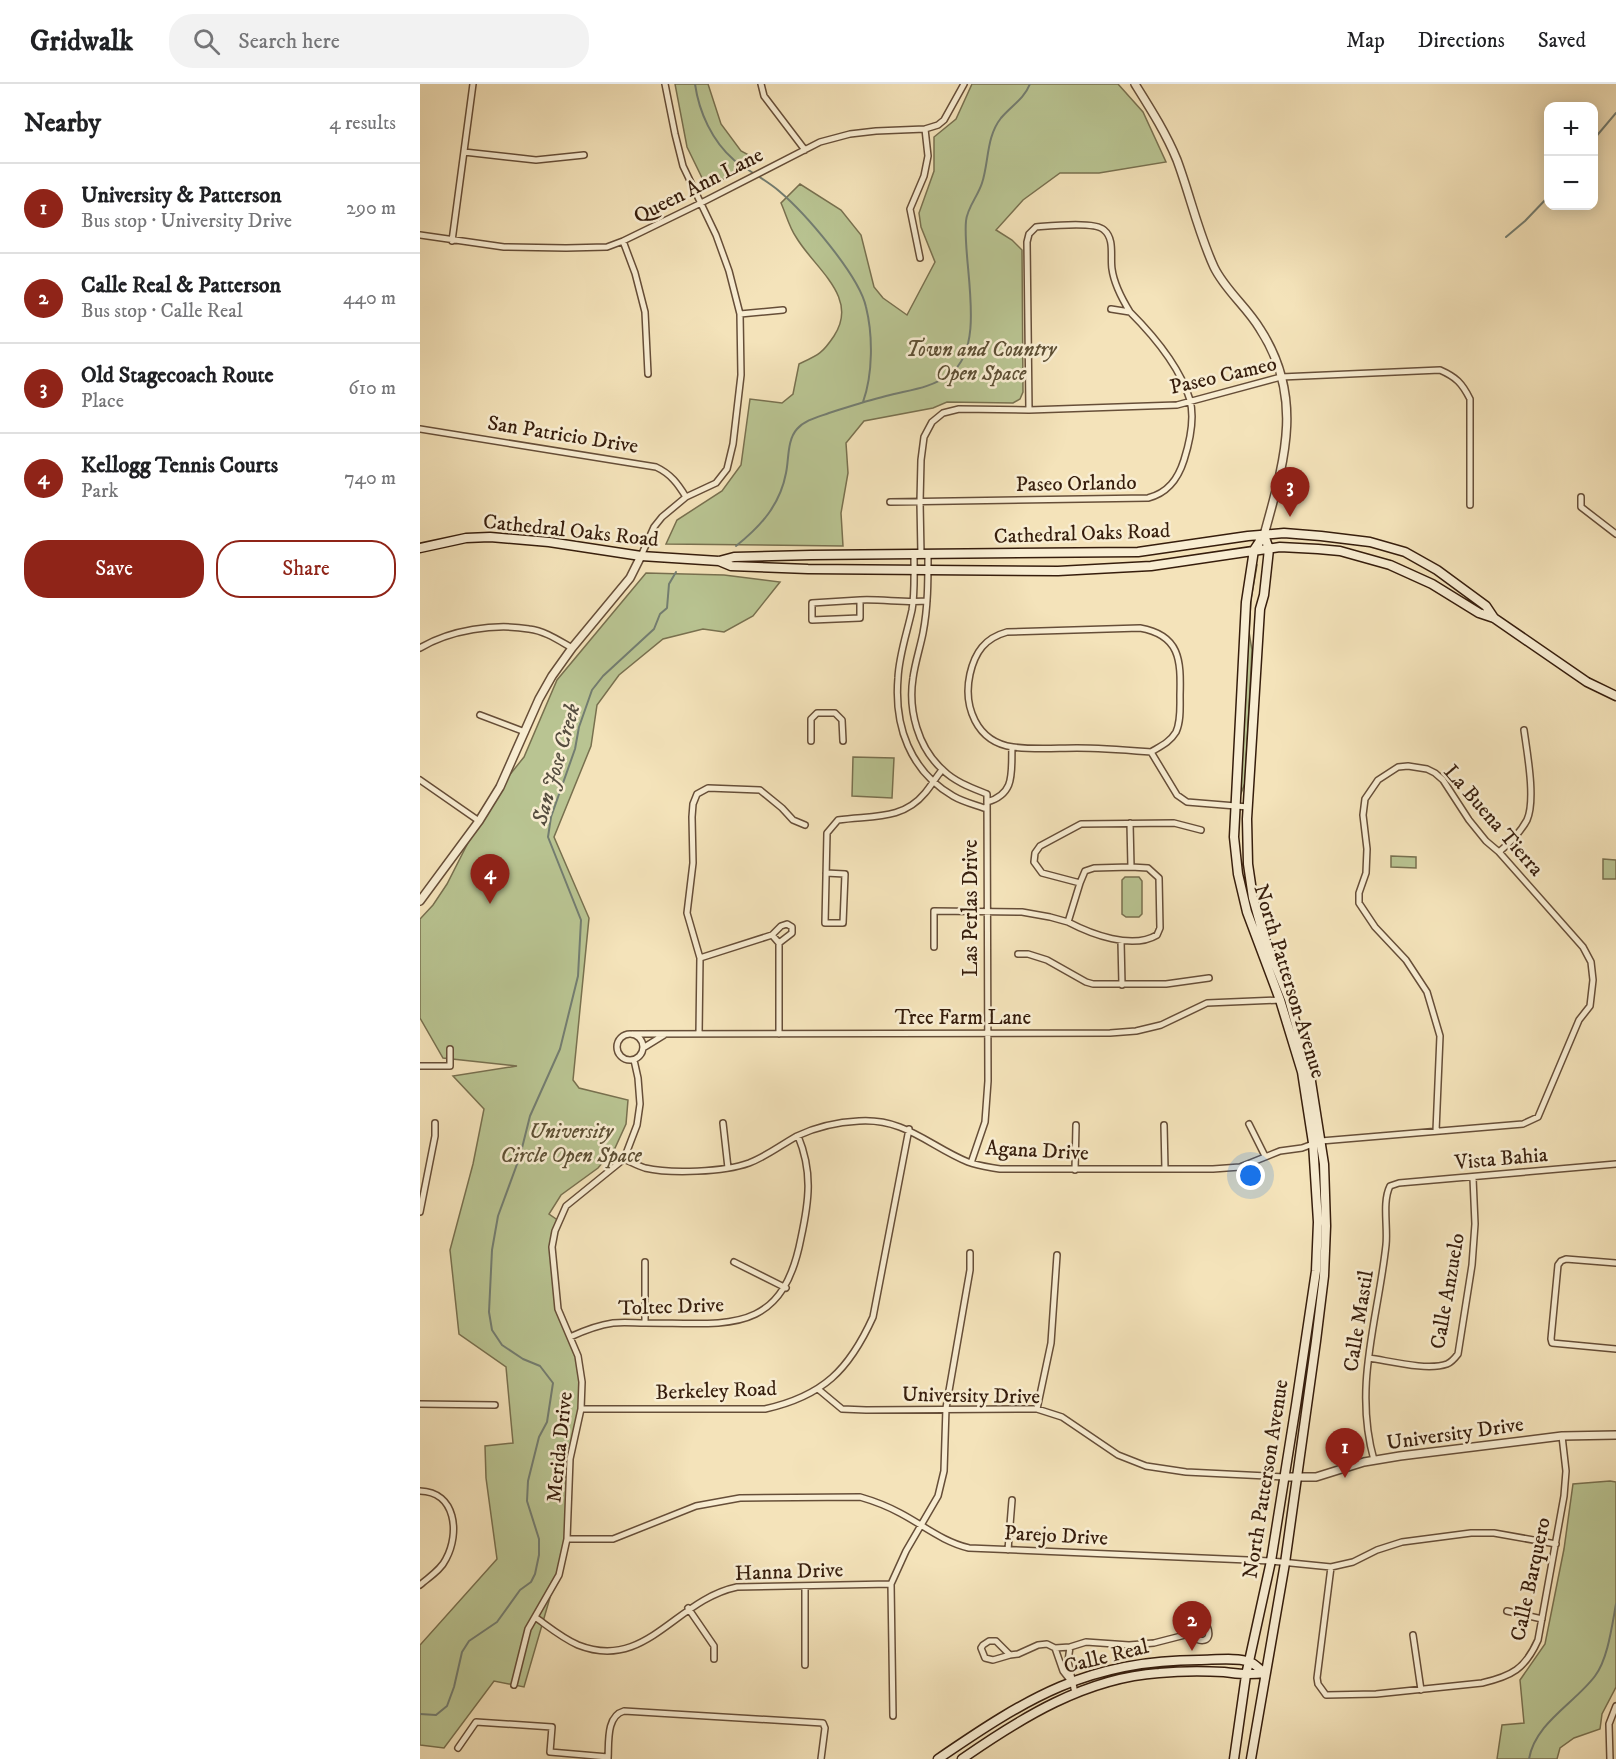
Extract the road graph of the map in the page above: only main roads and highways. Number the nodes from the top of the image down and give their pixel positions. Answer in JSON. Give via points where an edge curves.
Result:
{"nodes":[{"id":1,"x":1264,"y":535,"type":"junction"},
{"id":2,"x":420,"y":548,"type":"edge"},
{"id":3,"x":1269,"y":549,"type":"junction"},
{"id":4,"x":1254,"y":550,"type":"junction"},
{"id":5,"x":719,"y":561,"type":"junction"},
{"id":6,"x":1494,"y":618,"type":"junction"},
{"id":7,"x":1616,"y":696,"type":"edge"},
{"id":8,"x":1284,"y":1000,"type":"junction"},
{"id":9,"x":1317,"y":1142,"type":"junction"},
{"id":10,"x":1250,"y":1662,"type":"junction"},
{"id":11,"x":1265,"y":1673,"type":"junction"},
{"id":12,"x":1246,"y":1675,"type":"junction"},
{"id":13,"x":938,"y":1759,"type":"edge"},
{"id":14,"x":962,"y":1759,"type":"edge"},
{"id":15,"x":1234,"y":1759,"type":"edge"},
{"id":16,"x":1251,"y":1759,"type":"edge"}],
"edges":[{"from":1,"to":3,"type":"main road","name":"North Patterson Avenue"},
{"from":1,"to":4,"type":"main road","name":"North Patterson Avenue"},
{"from":1,"to":5,"type":"main road","name":"Cathedral Oaks Road","via":[[1138,552],[734,557]]},
{"from":1,"to":6,"type":"main road","name":"Cathedral Oaks Road","via":[[1346,538],[1405,552],[1486,606]]},
{"from":2,"to":5,"type":"main road","name":"Cathedral Oaks Road","via":[[490,537],[640,556]]},
{"from":3,"to":4,"type":"main road","name":"Cathedral Oaks Road"},
{"from":3,"to":6,"type":"main road","name":"Cathedral Oaks Road","via":[[1318,549],[1362,556],[1413,574]]},
{"from":3,"to":8,"type":"main road","name":"North Patterson Avenue","via":[[1260,609],[1248,864],[1253,898]]},
{"from":4,"to":5,"type":"main road","name":"Cathedral Oaks Road","via":[[1151,566],[1058,571],[808,569],[731,566]]},
{"from":4,"to":8,"type":"main road","name":"North Patterson Avenue","via":[[1246,602],[1234,837],[1242,893],[1255,938]]},
{"from":6,"to":7,"type":"main road","name":"Cathedral Oaks Road","via":[[1587,682]]},
{"from":8,"to":9,"type":"main road","name":"North Patterson Avenue"},
{"from":9,"to":10,"type":"main road","name":"North Patterson Avenue","via":[[1316,1271],[1271,1561]]},
{"from":9,"to":11,"type":"main road","name":"North Patterson Avenue","via":[[1325,1199],[1324,1276],[1285,1563]]},
{"from":10,"to":11,"type":"main road"},
{"from":10,"to":12,"type":"main road","name":"North Patterson Avenue"},
{"from":10,"to":13,"type":"main road","name":"Calle Real","via":[[1155,1661],[1071,1681],[1011,1711]]},
{"from":11,"to":12,"type":"main road","name":"Calle Real"},
{"from":11,"to":16,"type":"main road","name":"North Patterson Avenue"},
{"from":12,"to":14,"type":"main road","name":"Calle Real","via":[[1158,1673],[1110,1682],[1036,1712]]},
{"from":12,"to":15,"type":"main road","name":"North Patterson Avenue"}]}
